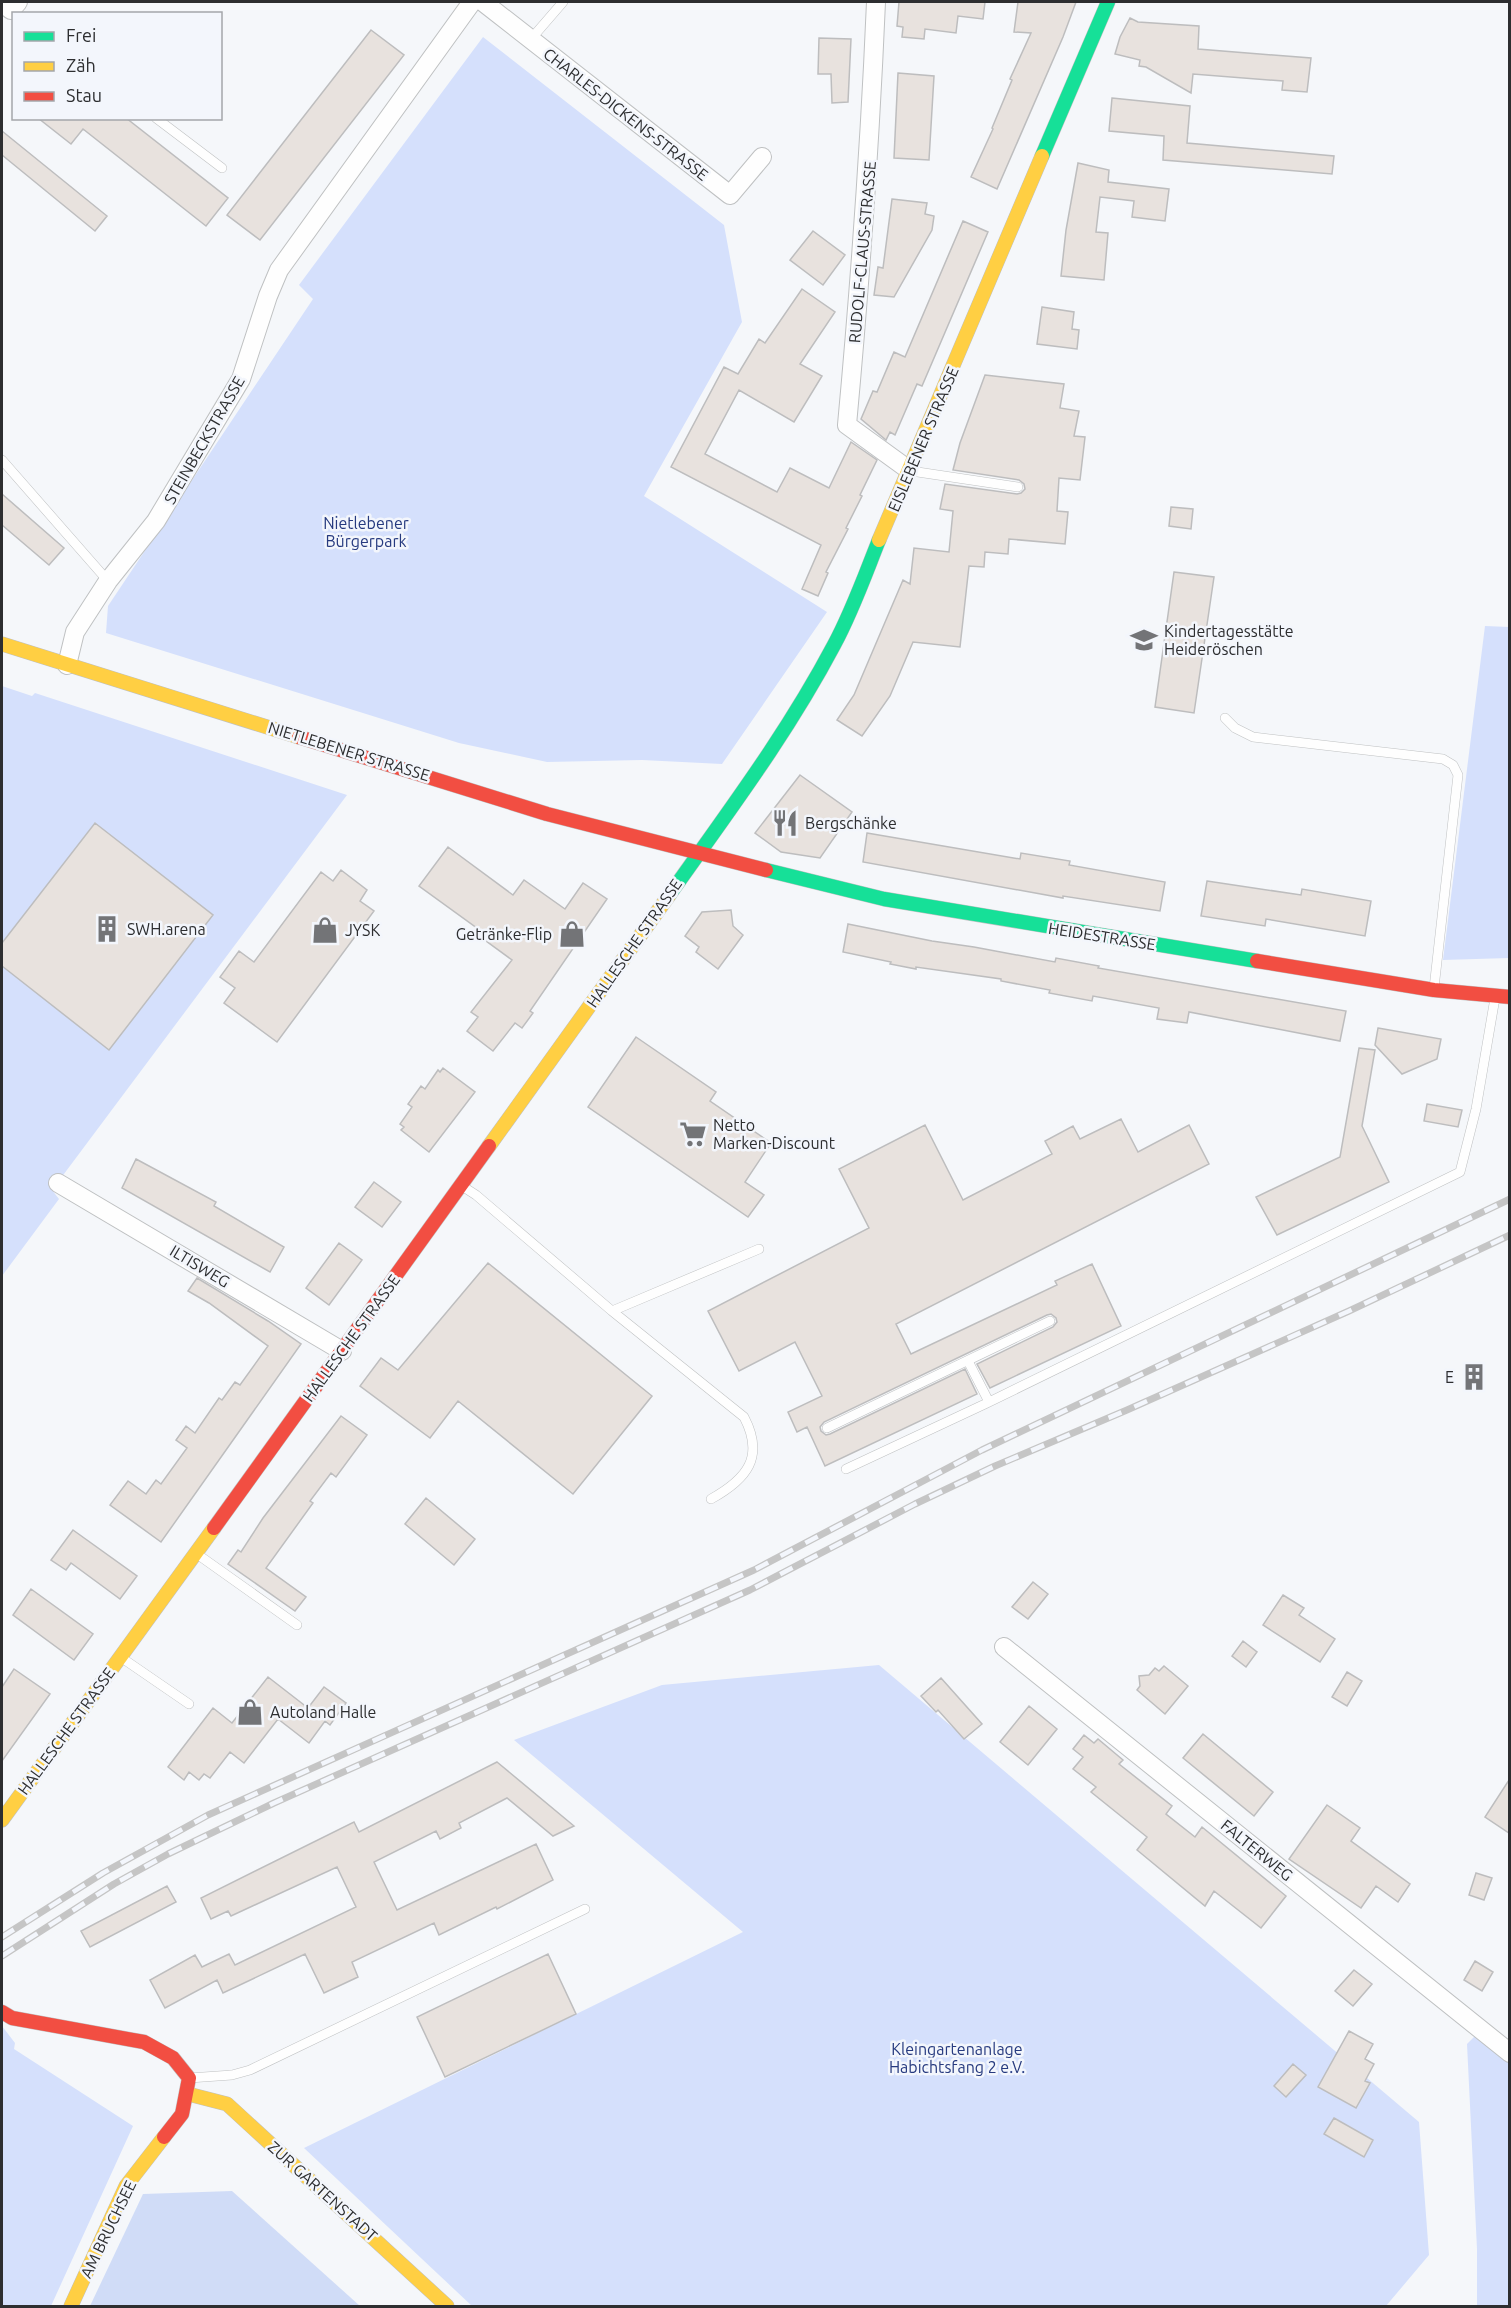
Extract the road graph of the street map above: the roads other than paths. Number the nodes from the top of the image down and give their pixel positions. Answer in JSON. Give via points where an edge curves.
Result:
{"nodes":[{"id":1,"x":472,"y":2,"type":"edge"},
{"id":2,"x":483,"y":2,"type":"edge"},
{"id":3,"x":562,"y":2,"type":"edge"},
{"id":4,"x":876,"y":2,"type":"edge"},
{"id":5,"x":1108,"y":2,"type":"edge"},
{"id":6,"x":531,"y":39,"type":"junction"},
{"id":7,"x":159,"y":120,"type":"edge"},
{"id":8,"x":762,"y":157,"type":"dead end"},
{"id":9,"x":222,"y":168,"type":"dead end"},
{"id":10,"x":2,"y":460,"type":"edge"},
{"id":11,"x":909,"y":471,"type":"junction"},
{"id":12,"x":1018,"y":488,"type":"dead end"},
{"id":13,"x":108,"y":581,"type":"junction"},
{"id":14,"x":2,"y":644,"type":"edge"},
{"id":15,"x":67,"y":665,"type":"junction"},
{"id":16,"x":1225,"y":718,"type":"dead end"},
{"id":17,"x":698,"y":854,"type":"junction"},
{"id":18,"x":1434,"y":990,"type":"junction"},
{"id":19,"x":1495,"y":995,"type":"junction"},
{"id":20,"x":1509,"y":997,"type":"edge"},
{"id":21,"x":58,"y":1183,"type":"dead end"},
{"id":22,"x":460,"y":1185,"type":"junction"},
{"id":23,"x":759,"y":1250,"type":"dead end"},
{"id":24,"x":612,"y":1311,"type":"junction"},
{"id":25,"x":1050,"y":1322,"type":"dead end"},
{"id":26,"x":342,"y":1351,"type":"junction"},
{"id":27,"x":968,"y":1361,"type":"junction"},
{"id":28,"x":989,"y":1402,"type":"junction"},
{"id":29,"x":827,"y":1428,"type":"dead end"},
{"id":30,"x":846,"y":1469,"type":"dead end"},
{"id":31,"x":711,"y":1499,"type":"dead end"},
{"id":32,"x":195,"y":1553,"type":"junction"},
{"id":33,"x":297,"y":1625,"type":"dead end"},
{"id":34,"x":1004,"y":1647,"type":"dead end"},
{"id":35,"x":120,"y":1656,"type":"junction"},
{"id":36,"x":189,"y":1704,"type":"dead end"},
{"id":37,"x":2,"y":1820,"type":"edge"},
{"id":38,"x":585,"y":1908,"type":"dead end"},
{"id":39,"x":2,"y":2012,"type":"edge"},
{"id":40,"x":1509,"y":2054,"type":"edge"},
{"id":41,"x":189,"y":2078,"type":"junction"},
{"id":42,"x":188,"y":2094,"type":"junction"},
{"id":43,"x":71,"y":2307,"type":"edge"},
{"id":44,"x":447,"y":2307,"type":"edge"}],
"edges":[{"from":1,"to":13,"type":"street","name":"STEINBECKSTRASSE","via":[[279,270],[241,379],[156,521]]},
{"from":2,"to":6,"type":"street","name":"CHARLES-DICKENS-STRASSE"},
{"from":3,"to":6,"type":"lane"},
{"from":4,"to":11,"type":"street","name":"RUDOLF-CLAUS-STRASSE","via":[[860,291],[847,425]]},
{"from":5,"to":11,"type":"street","name":"EISLEBENER STRASSE"},
{"from":6,"to":8,"type":"street","name":"CHARLES-DICKENS-STRASSE","via":[[730,195]]},
{"from":7,"to":9,"type":"lane"},
{"from":10,"to":13,"type":"lane"},
{"from":11,"to":12,"type":"lane"},
{"from":11,"to":17,"type":"street","name":"EISLEBENER STRASSE","via":[[836,642],[808,697]]},
{"from":13,"to":15,"type":"street","name":"STEINBECKSTRASSE","via":[[75,632]]},
{"from":14,"to":15,"type":"street","name":"NIETLEBENER STRASSE"},
{"from":15,"to":17,"type":"street","name":"NIETLEBENER STRASSE","via":[[538,811]]},
{"from":16,"to":18,"type":"lane","via":[[1253,737],[1443,759],[1453,765],[1458,775]]},
{"from":17,"to":18,"type":"street","name":"HEIDESTRASSE","via":[[884,899]]},
{"from":17,"to":22,"type":"street","name":"HALLESCHE STRASSE"},
{"from":18,"to":19,"type":"street","name":"HEIDESTRASSE"},
{"from":19,"to":20,"type":"street","name":"HEIDESTRASSE"},
{"from":19,"to":28,"type":"lane","via":[[1476,1109],[1460,1172]]},
{"from":21,"to":26,"type":"street","name":"ILTISWEG"},
{"from":22,"to":24,"type":"lane"},
{"from":22,"to":26,"type":"street","name":"HALLESCHE STRASSE"},
{"from":23,"to":24,"type":"lane"},
{"from":24,"to":31,"type":"lane","via":[[744,1417],[751,1430],[754,1450],[750,1465],[730,1489]]},
{"from":25,"to":27,"type":"lane"},
{"from":26,"to":32,"type":"street","name":"HALLESCHE STRASSE"},
{"from":27,"to":28,"type":"lane"},
{"from":27,"to":29,"type":"lane"},
{"from":28,"to":30,"type":"lane"},
{"from":32,"to":33,"type":"lane"},
{"from":32,"to":35,"type":"street","name":"HALLESCHE STRASSE"},
{"from":34,"to":40,"type":"street","name":"FALTERWEG"},
{"from":35,"to":36,"type":"lane"},
{"from":35,"to":37,"type":"street","name":"HALLESCHE STRASSE"},
{"from":38,"to":41,"type":"lane","via":[[250,2070]]},
{"from":39,"to":41,"type":"street","via":[[12,2018],[144,2042],[173,2058]]},
{"from":41,"to":42,"type":"street"},
{"from":42,"to":43,"type":"street","name":"AM BRUCHSEE","via":[[183,2114],[126,2186]]},
{"from":42,"to":44,"type":"street","name":"ZUR GARTENSTADT","via":[[227,2104]]}]}
